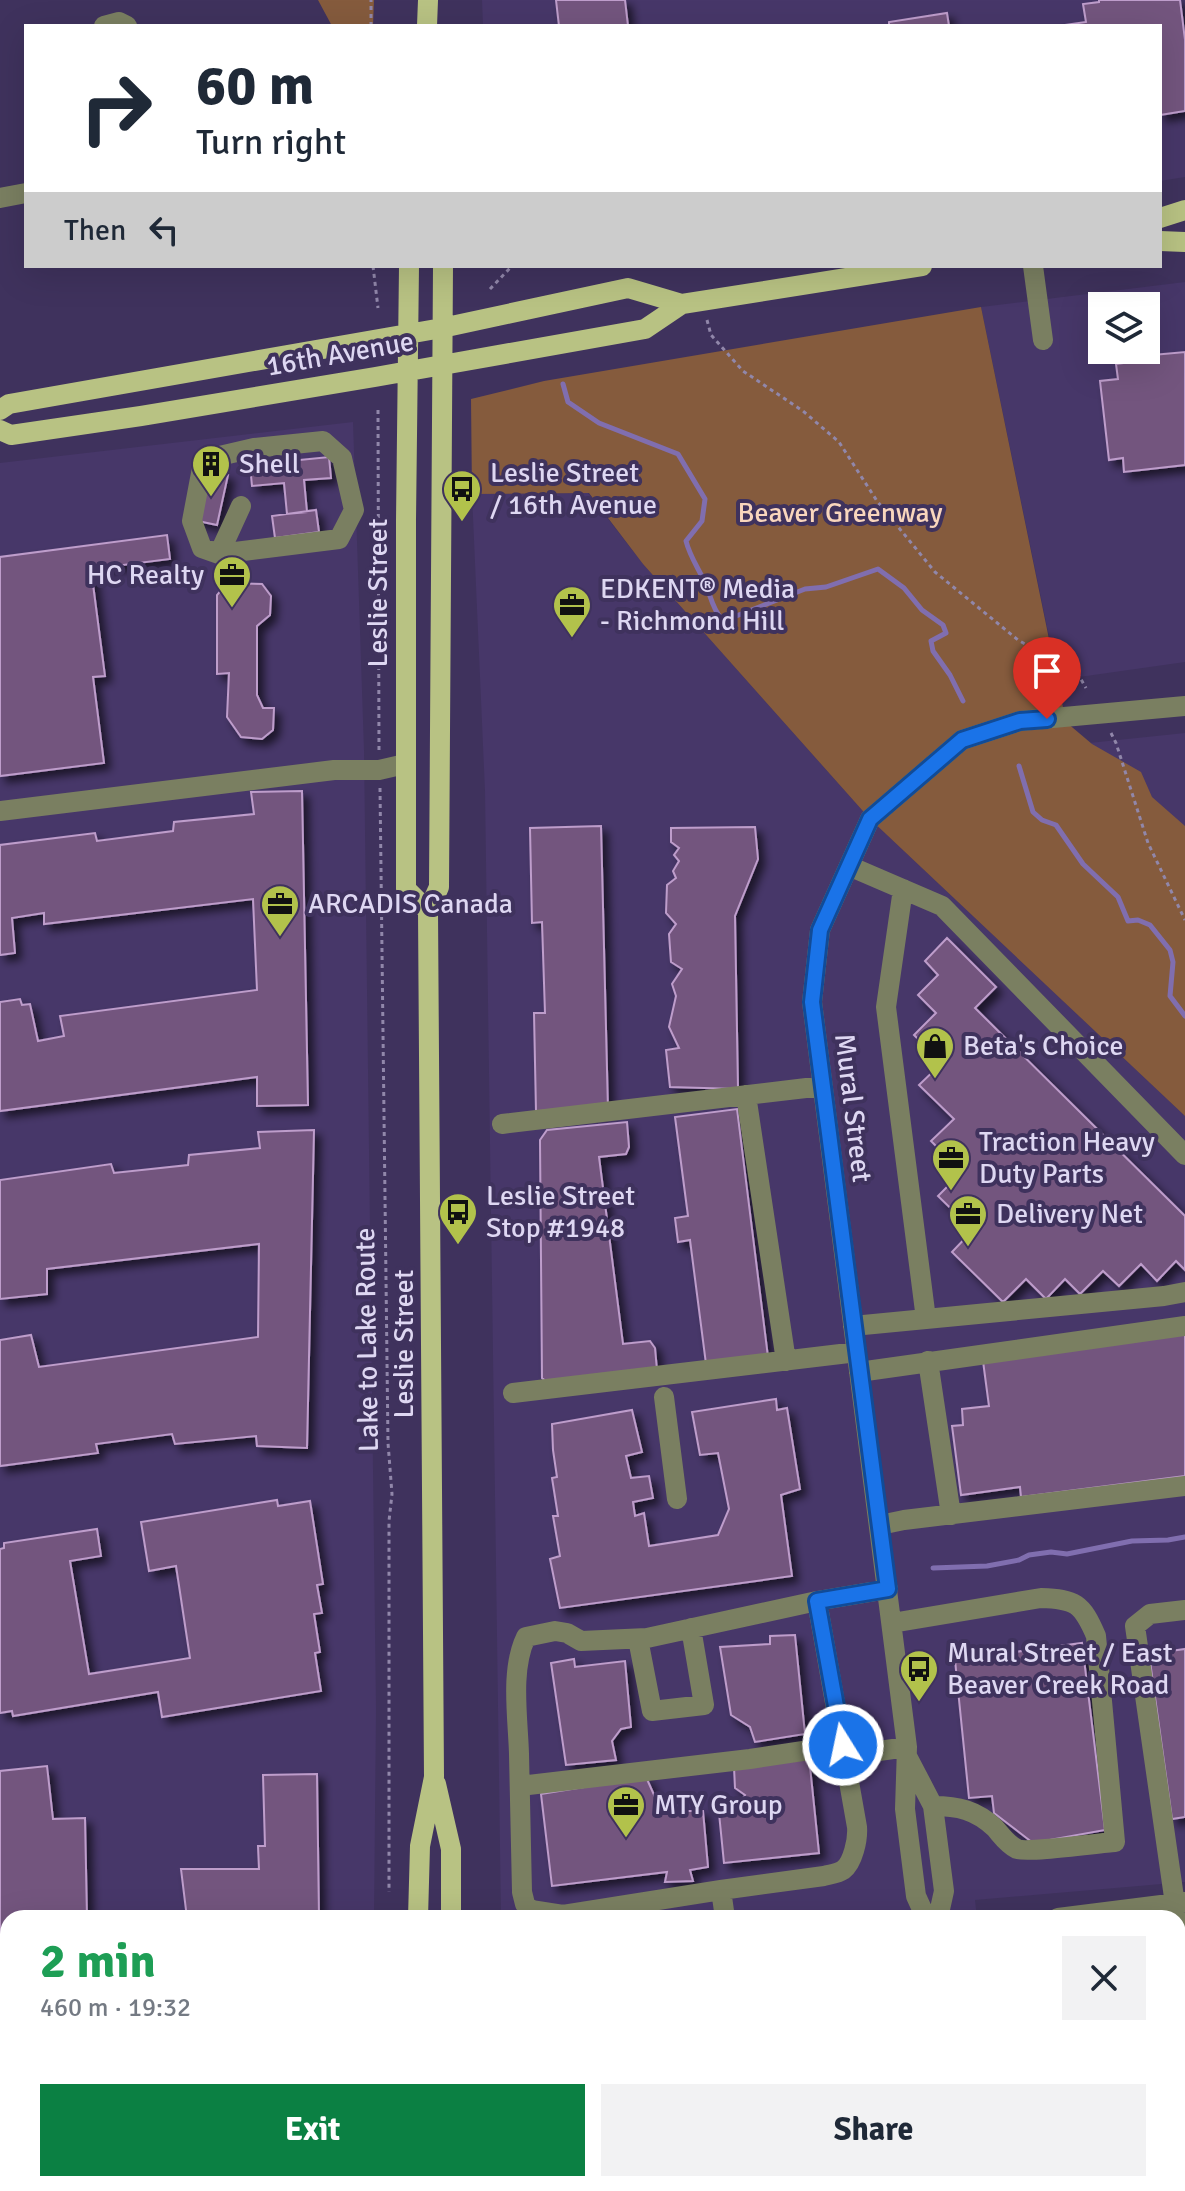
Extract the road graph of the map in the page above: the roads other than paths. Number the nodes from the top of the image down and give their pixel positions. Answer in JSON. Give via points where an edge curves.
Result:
{"nodes":[{"id":1,"x":428,"y":0,"type":"edge"},
{"id":2,"x":427,"y":24,"type":"edge"},
{"id":3,"x":24,"y":193,"type":"edge"},
{"id":4,"x":0,"y":198,"type":"edge"},
{"id":5,"x":1185,"y":210,"type":"edge"},
{"id":6,"x":1162,"y":217,"type":"edge"},
{"id":7,"x":1162,"y":241,"type":"edge"},
{"id":8,"x":1185,"y":242,"type":"edge"},
{"id":9,"x":409,"y":268,"type":"edge"},
{"id":10,"x":443,"y":268,"type":"edge"},
{"id":11,"x":909,"y":268,"type":"edge"},
{"id":12,"x":1033,"y":268,"type":"edge"},
{"id":13,"x":692,"y":302,"type":"junction"},
{"id":14,"x":442,"y":328,"type":"junction"},
{"id":15,"x":410,"y":333,"type":"junction"},
{"id":16,"x":1043,"y":340,"type":"dead end"},
{"id":17,"x":443,"y":365,"type":"junction"},
{"id":18,"x":409,"y":372,"type":"junction"},
{"id":19,"x":0,"y":410,"type":"edge"},
{"id":20,"x":0,"y":430,"type":"edge"},
{"id":21,"x":241,"y":506,"type":"dead end"},
{"id":22,"x":219,"y":554,"type":"junction"},
{"id":23,"x":1185,"y":706,"type":"edge"},
{"id":24,"x":405,"y":764,"type":"junction"},
{"id":25,"x":0,"y":811,"type":"edge"},
{"id":26,"x":849,"y":866,"type":"junction"},
{"id":27,"x":903,"y":889,"type":"junction"},
{"id":28,"x":428,"y":911,"type":"junction"},
{"id":29,"x":823,"y":1086,"type":"junction"},
{"id":30,"x":746,"y":1095,"type":"junction"},
{"id":31,"x":502,"y":1124,"type":"dead end"},
{"id":32,"x":1185,"y":1155,"type":"edge"},
{"id":33,"x":1185,"y":1292,"type":"edge"},
{"id":34,"x":926,"y":1319,"type":"junction"},
{"id":35,"x":853,"y":1326,"type":"junction"},
{"id":36,"x":1185,"y":1326,"type":"edge"},
{"id":37,"x":786,"y":1361,"type":"junction"},
{"id":38,"x":928,"y":1361,"type":"junction"},
{"id":39,"x":858,"y":1362,"type":"junction"},
{"id":40,"x":513,"y":1393,"type":"dead end"},
{"id":41,"x":664,"y":1397,"type":"dead end"},
{"id":42,"x":1185,"y":1486,"type":"edge"},
{"id":43,"x":677,"y":1499,"type":"dead end"},
{"id":44,"x":951,"y":1515,"type":"junction"},
{"id":45,"x":880,"y":1525,"type":"junction"},
{"id":46,"x":888,"y":1589,"type":"junction"},
{"id":47,"x":817,"y":1601,"type":"junction"},
{"id":48,"x":1185,"y":1610,"type":"edge"},
{"id":49,"x":892,"y":1623,"type":"junction"},
{"id":50,"x":691,"y":1628,"type":"junction"},
{"id":51,"x":638,"y":1639,"type":"junction"},
{"id":52,"x":844,"y":1750,"type":"junction"},
{"id":53,"x":907,"y":1752,"type":"junction"},
{"id":54,"x":434,"y":1777,"type":"junction"},
{"id":55,"x":520,"y":1786,"type":"junction"},
{"id":56,"x":933,"y":1806,"type":"junction"},
{"id":57,"x":1175,"y":1835,"type":"edge"},
{"id":58,"x":721,"y":1890,"type":"junction"},
{"id":59,"x":1179,"y":1908,"type":"edge"},
{"id":60,"x":418,"y":1910,"type":"edge"},
{"id":61,"x":451,"y":1910,"type":"edge"},
{"id":62,"x":531,"y":1910,"type":"edge"},
{"id":63,"x":595,"y":1910,"type":"edge"},
{"id":64,"x":724,"y":1910,"type":"edge"},
{"id":65,"x":922,"y":1910,"type":"edge"},
{"id":66,"x":940,"y":1910,"type":"edge"},
{"id":67,"x":1157,"y":1910,"type":"edge"}],
"edges":[{"from":1,"to":2,"type":"main road"},
{"from":3,"to":4,"type":"street"},
{"from":5,"to":6,"type":"main road"},
{"from":7,"to":8,"type":"main road"},
{"from":9,"to":15,"type":"main road","name":"Leslie Street"},
{"from":10,"to":14,"type":"main road","name":"Leslie Street"},
{"from":11,"to":13,"type":"main road","name":"16th Avenue"},
{"from":12,"to":16,"type":"street"},
{"from":13,"to":14,"type":"main road","name":"16th Avenue","via":[[628,288]]},
{"from":13,"to":17,"type":"main road","name":"16th Avenue","via":[[645,329]]},
{"from":14,"to":15,"type":"main road","name":"16th Avenue"},
{"from":14,"to":17,"type":"main road","name":"Leslie Street"},
{"from":15,"to":18,"type":"main road","name":"Leslie Street"},
{"from":15,"to":19,"type":"main road","name":"16th Avenue","via":[[9,404]]},
{"from":17,"to":18,"type":"main road","name":"16th Avenue"},
{"from":17,"to":28,"type":"main road","name":"Leslie Street","via":[[439,887]]},
{"from":18,"to":20,"type":"main road","name":"16th Avenue","via":[[26,433]]},
{"from":18,"to":24,"type":"main road","name":"Leslie Street"},
{"from":21,"to":22,"type":"street"},
{"from":22,"to":22,"type":"street","via":[[339,539],[354,510],[342,458],[323,441],[211,458],[202,468],[192,521],[202,548]]},
{"from":23,"to":26,"type":"street","name":"Mural Street","via":[[1020,721],[962,740],[870,819]]},
{"from":24,"to":25,"type":"street"},
{"from":24,"to":28,"type":"main road","name":"Leslie Street","via":[[406,889]]},
{"from":26,"to":27,"type":"street"},
{"from":26,"to":29,"type":"street","name":"Mural Street","via":[[820,930],[812,1002]]},
{"from":27,"to":32,"type":"street","via":[[942,906]]},
{"from":27,"to":34,"type":"street","via":[[886,1007]]},
{"from":28,"to":54,"type":"main road","name":"Leslie Street"},
{"from":29,"to":30,"type":"street"},
{"from":29,"to":35,"type":"street","name":"Mural Street"},
{"from":30,"to":31,"type":"street"},
{"from":30,"to":37,"type":"street"},
{"from":33,"to":34,"type":"street"},
{"from":34,"to":35,"type":"street"},
{"from":35,"to":39,"type":"street","name":"Mural Street"},
{"from":36,"to":38,"type":"street"},
{"from":37,"to":39,"type":"street"},
{"from":37,"to":40,"type":"street"},
{"from":38,"to":39,"type":"street"},
{"from":38,"to":44,"type":"street"},
{"from":39,"to":45,"type":"street","name":"Mural Street"},
{"from":41,"to":43,"type":"street"},
{"from":42,"to":44,"type":"street"},
{"from":44,"to":45,"type":"street"},
{"from":45,"to":46,"type":"street","name":"Mural Street"},
{"from":46,"to":47,"type":"street"},
{"from":46,"to":49,"type":"street","name":"Mural Street"},
{"from":47,"to":50,"type":"street"},
{"from":47,"to":52,"type":"street"},
{"from":48,"to":57,"type":"street","via":[[1150,1614],[1135,1626]]},
{"from":49,"to":53,"type":"street","name":"Mural Street"},
{"from":49,"to":56,"type":"street","via":[[1059,1599],[1074,1602],[1096,1636],[1115,1842],[1021,1851],[972,1811]]},
{"from":50,"to":51,"type":"street"},
{"from":50,"to":51,"type":"street","via":[[704,1705],[652,1711]]},
{"from":51,"to":55,"type":"street","via":[[581,1641],[555,1631],[526,1637],[517,1667]]},
{"from":52,"to":53,"type":"street"},
{"from":52,"to":55,"type":"street"},
{"from":52,"to":58,"type":"street","via":[[858,1833],[848,1866],[824,1876]]},
{"from":53,"to":56,"type":"street","name":"Mural Street"},
{"from":53,"to":65,"type":"street","name":"Mural Street","via":[[905,1809]]},
{"from":54,"to":60,"type":"main road","name":"Leslie Street","via":[[420,1846]]},
{"from":54,"to":61,"type":"main road","name":"Leslie Street","via":[[451,1849]]},
{"from":55,"to":62,"type":"street","via":[[522,1892]]},
{"from":56,"to":66,"type":"street","name":"Mural Street","via":[[944,1891]]},
{"from":57,"to":59,"type":"street"},
{"from":58,"to":63,"type":"street"},
{"from":58,"to":64,"type":"street"},
{"from":59,"to":67,"type":"street"}]}
